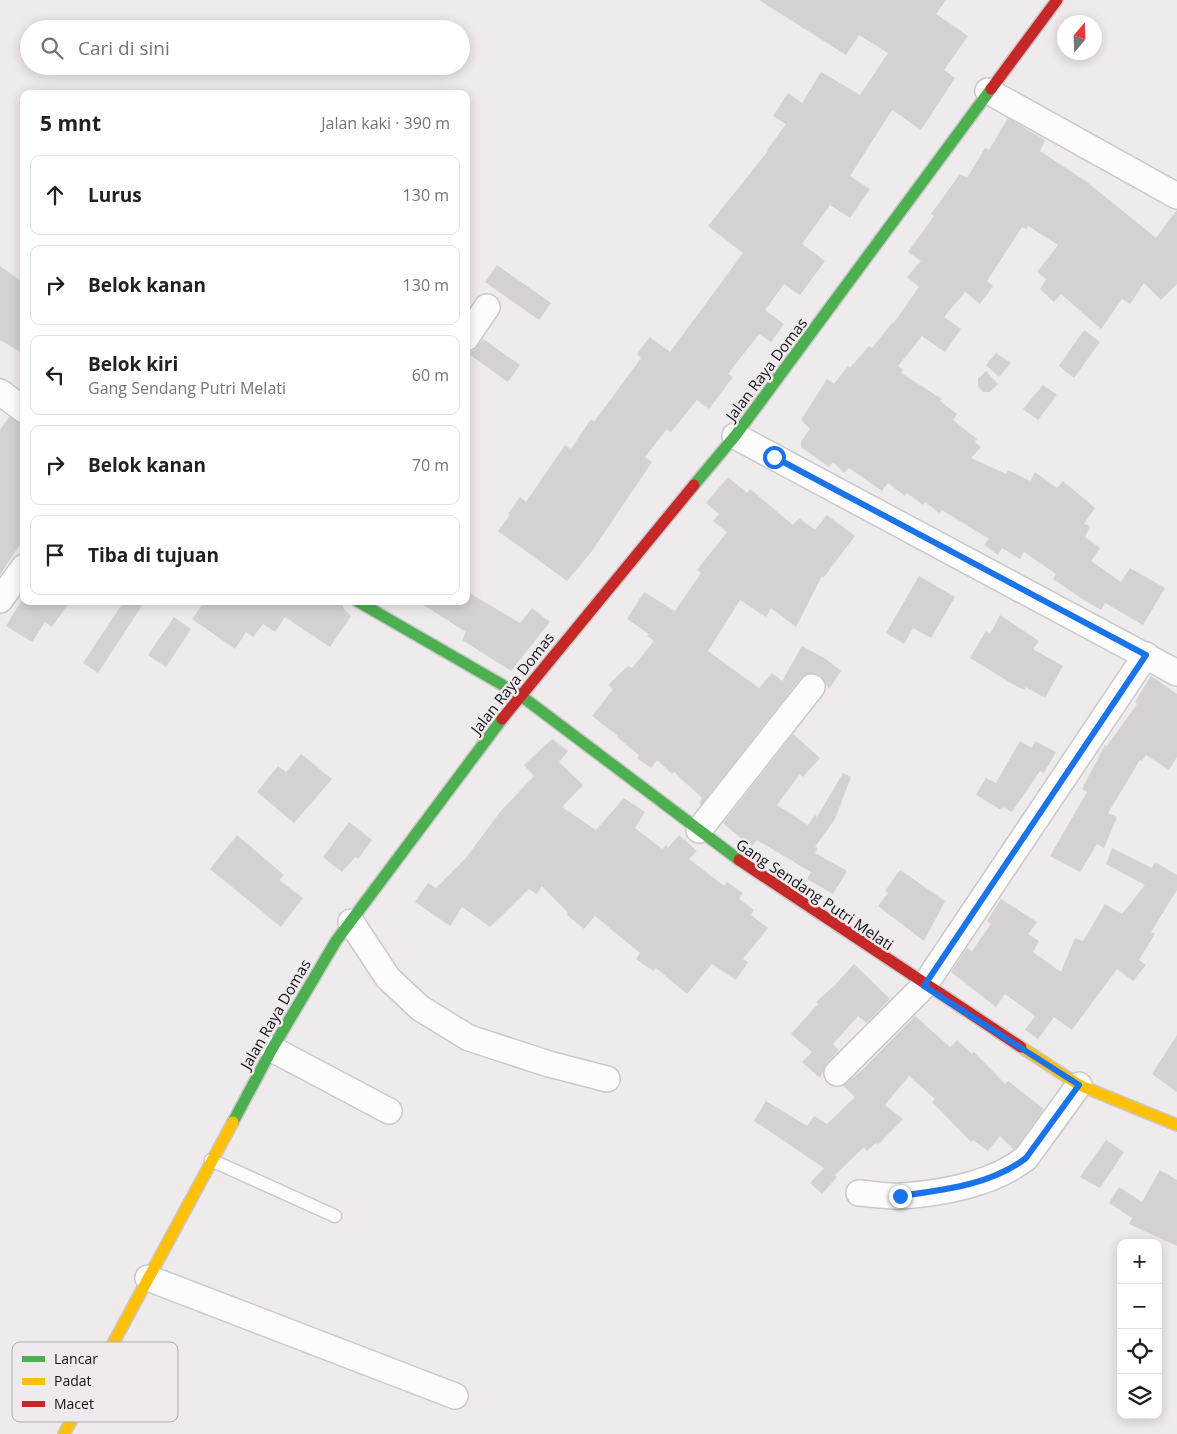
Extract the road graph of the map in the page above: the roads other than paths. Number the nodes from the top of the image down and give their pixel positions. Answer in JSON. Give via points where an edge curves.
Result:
{"nodes":[{"id":1,"x":1057,"y":0,"type":"edge"},
{"id":2,"x":988,"y":92,"type":"junction"},
{"id":3,"x":1177,"y":196,"type":"edge"},
{"id":4,"x":487,"y":307,"type":"dead end"},
{"id":5,"x":470,"y":332,"type":"edge"},
{"id":6,"x":0,"y":392,"type":"edge"},
{"id":7,"x":20,"y":407,"type":"edge"},
{"id":8,"x":735,"y":436,"type":"junction"},
{"id":9,"x":20,"y":572,"type":"edge"},
{"id":10,"x":0,"y":600,"type":"edge"},
{"id":11,"x":364,"y":605,"type":"edge"},
{"id":12,"x":1146,"y":655,"type":"junction"},
{"id":13,"x":1177,"y":673,"type":"edge"},
{"id":14,"x":812,"y":687,"type":"dead end"},
{"id":15,"x":520,"y":695,"type":"junction"},
{"id":16,"x":698,"y":830,"type":"junction"},
{"id":17,"x":351,"y":922,"type":"junction"},
{"id":18,"x":924,"y":986,"type":"junction"},
{"id":19,"x":272,"y":1049,"type":"junction"},
{"id":20,"x":837,"y":1073,"type":"dead end"},
{"id":21,"x":608,"y":1079,"type":"dead end"},
{"id":22,"x":1079,"y":1085,"type":"junction"},
{"id":23,"x":389,"y":1111,"type":"dead end"},
{"id":24,"x":1177,"y":1125,"type":"edge"},
{"id":25,"x":211,"y":1160,"type":"junction"},
{"id":26,"x":859,"y":1193,"type":"dead end"},
{"id":27,"x":335,"y":1216,"type":"dead end"},
{"id":28,"x":148,"y":1278,"type":"junction"},
{"id":29,"x":114,"y":1342,"type":"edge"},
{"id":30,"x":455,"y":1396,"type":"dead end"},
{"id":31,"x":70,"y":1422,"type":"edge"},
{"id":32,"x":64,"y":1434,"type":"edge"}],
"edges":[{"from":1,"to":2,"type":"main road","name":"Jalan Raya Domas"},
{"from":2,"to":3,"type":"street"},
{"from":2,"to":8,"type":"main road","name":"Jalan Raya Domas"},
{"from":4,"to":5,"type":"street"},
{"from":6,"to":7,"type":"street"},
{"from":8,"to":12,"type":"street"},
{"from":8,"to":15,"type":"main road","name":"Jalan Raya Domas"},
{"from":9,"to":10,"type":"street"},
{"from":11,"to":15,"type":"main road","name":"Gang Sendang Putri Melati"},
{"from":12,"to":13,"type":"street"},
{"from":12,"to":18,"type":"street"},
{"from":14,"to":16,"type":"street"},
{"from":15,"to":16,"type":"main road","name":"Gang Sendang Putri Melati"},
{"from":15,"to":17,"type":"main road","name":"Jalan Raya Domas"},
{"from":16,"to":18,"type":"main road","name":"Gang Sendang Putri Melati"},
{"from":17,"to":19,"type":"main road","name":"Jalan Raya Domas","via":[[323,960]]},
{"from":17,"to":21,"type":"street","via":[[388,978],[420,1008],[469,1038]]},
{"from":18,"to":20,"type":"street"},
{"from":18,"to":22,"type":"main road","name":"Gang Sendang Putri Melati"},
{"from":19,"to":23,"type":"street"},
{"from":19,"to":25,"type":"main road","name":"Jalan Raya Domas"},
{"from":22,"to":24,"type":"main road","name":"Gang Sendang Putri Melati"},
{"from":22,"to":26,"type":"street","via":[[1026,1158],[1015,1166],[953,1189],[900,1196]]},
{"from":25,"to":27,"type":"lane"},
{"from":25,"to":28,"type":"main road","name":"Jalan Raya Domas"},
{"from":28,"to":29,"type":"main road","name":"Jalan Raya Domas"},
{"from":28,"to":30,"type":"street"},
{"from":31,"to":32,"type":"main road","name":"Jalan Raya Domas"}]}
